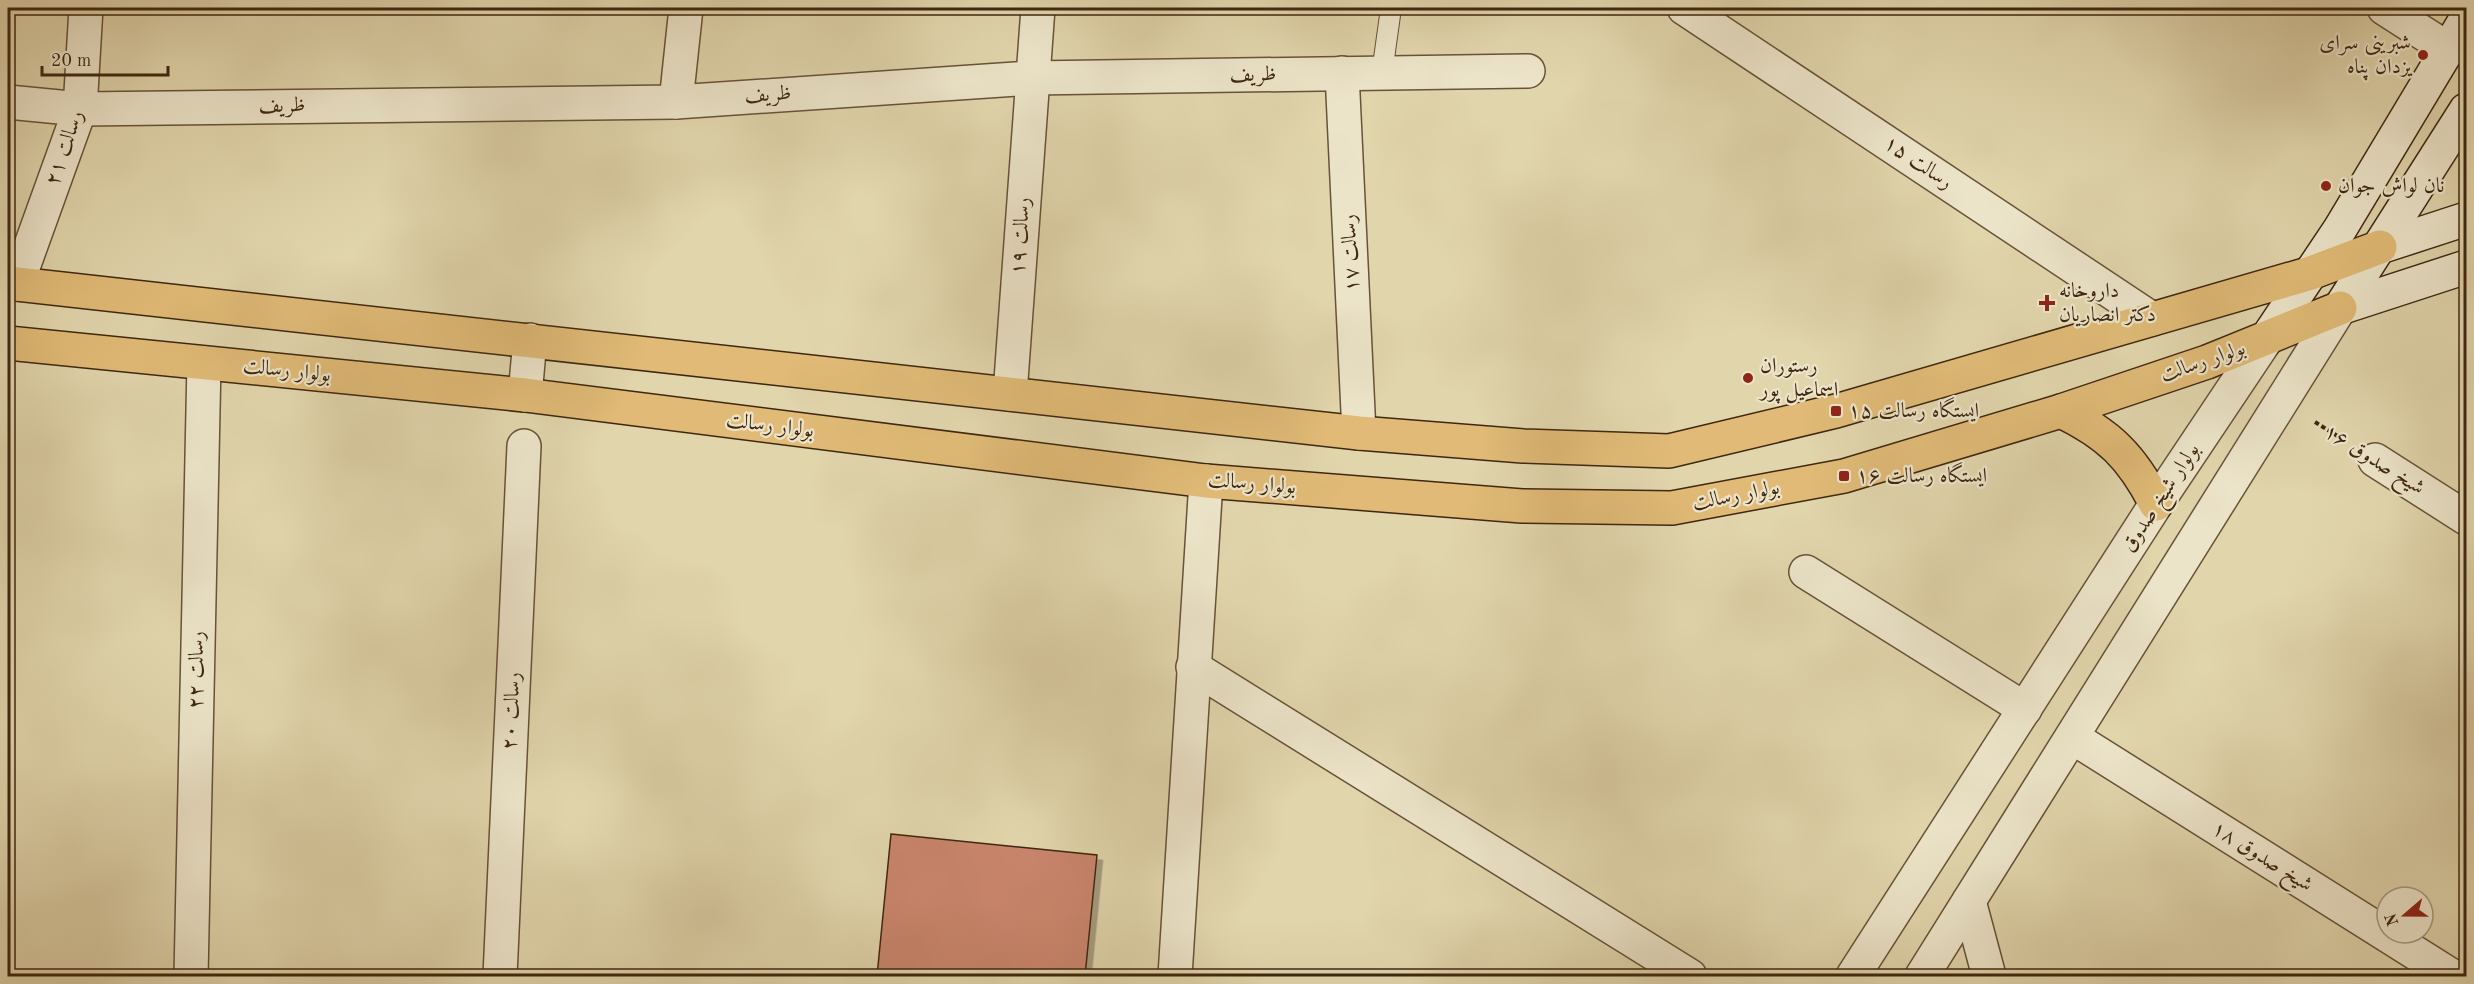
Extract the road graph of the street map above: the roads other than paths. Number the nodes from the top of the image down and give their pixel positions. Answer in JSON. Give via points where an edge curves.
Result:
{"nodes":[{"id":1,"x":87,"y":8,"type":"edge"},
{"id":2,"x":686,"y":8,"type":"edge"},
{"id":3,"x":1038,"y":8,"type":"edge"},
{"id":4,"x":1390,"y":8,"type":"edge"},
{"id":5,"x":1684,"y":8,"type":"edge"},
{"id":6,"x":2384,"y":8,"type":"edge"},
{"id":7,"x":2466,"y":19,"type":"edge"},
{"id":8,"x":2448,"y":49,"type":"junction"},
{"id":9,"x":1528,"y":71,"type":"dead end"},
{"id":10,"x":1382,"y":73,"type":"junction"},
{"id":11,"x":1342,"y":74,"type":"junction"},
{"id":12,"x":1031,"y":78,"type":"junction"},
{"id":13,"x":8,"y":102,"type":"edge"},
{"id":14,"x":676,"y":102,"type":"junction"},
{"id":15,"x":80,"y":109,"type":"junction"},
{"id":16,"x":2466,"y":110,"type":"edge"},
{"id":17,"x":2466,"y":219,"type":"edge"},
{"id":18,"x":2380,"y":247,"type":"junction"},
{"id":19,"x":2466,"y":267,"type":"edge"},
{"id":20,"x":2308,"y":274,"type":"junction"},
{"id":21,"x":12,"y":283,"type":"edge"},
{"id":22,"x":2340,"y":308,"type":"junction"},
{"id":23,"x":2152,"y":319,"type":"junction"},
{"id":24,"x":530,"y":340,"type":"junction"},
{"id":25,"x":2265,"y":340,"type":"junction"},
{"id":26,"x":8,"y":343,"type":"edge"},
{"id":27,"x":204,"y":363,"type":"junction"},
{"id":28,"x":1010,"y":394,"type":"junction"},
{"id":29,"x":525,"y":395,"type":"junction"},
{"id":30,"x":2061,"y":411,"type":"junction"},
{"id":31,"x":1359,"y":434,"type":"junction"},
{"id":32,"x":524,"y":446,"type":"dead end"},
{"id":33,"x":2375,"y":460,"type":"road end"},
{"id":34,"x":1206,"y":481,"type":"junction"},
{"id":35,"x":2156,"y":504,"type":"junction"},
{"id":36,"x":2466,"y":518,"type":"edge"},
{"id":37,"x":1806,"y":572,"type":"dead end"},
{"id":38,"x":1193,"y":667,"type":"junction"},
{"id":39,"x":2025,"y":709,"type":"junction"},
{"id":40,"x":2072,"y":737,"type":"junction"},
{"id":41,"x":1969,"y":901,"type":"junction"},
{"id":42,"x":191,"y":976,"type":"edge"},
{"id":43,"x":500,"y":976,"type":"edge"},
{"id":44,"x":1175,"y":976,"type":"edge"},
{"id":45,"x":1690,"y":976,"type":"edge"},
{"id":46,"x":1853,"y":976,"type":"edge"},
{"id":47,"x":1922,"y":976,"type":"edge"},
{"id":48,"x":1989,"y":976,"type":"edge"},
{"id":49,"x":2452,"y":976,"type":"edge"}],
"edges":[{"from":1,"to":15,"type":"street","name":"رسالت ۲۱"},
{"from":2,"to":14,"type":"street"},
{"from":3,"to":12,"type":"street","name":"رسالت ۱۹"},
{"from":4,"to":10,"type":"lane"},
{"from":5,"to":23,"type":"street","name":"رسالت ۱۵"},
{"from":6,"to":8,"type":"street"},
{"from":7,"to":8,"type":"street","name":"بولوار شیخ صدوق"},
{"from":8,"to":20,"type":"street","name":"بولوار شیخ صدوق","via":[[2340,229]]},
{"from":9,"to":10,"type":"street","name":"ظریف"},
{"from":10,"to":11,"type":"street","name":"ظریف"},
{"from":11,"to":12,"type":"street","name":"ظریف"},
{"from":11,"to":31,"type":"street","name":"رسالت ۱۷"},
{"from":12,"to":14,"type":"street","name":"ظریف"},
{"from":12,"to":28,"type":"street","name":"رسالت ۱۹"},
{"from":13,"to":15,"type":"street","name":"ظریف"},
{"from":14,"to":15,"type":"street","name":"ظریف"},
{"from":15,"to":21,"type":"street","name":"رسالت ۲۱"},
{"from":16,"to":18,"type":"street"},
{"from":17,"to":18,"type":"street"},
{"from":18,"to":20,"type":"main road"},
{"from":18,"to":22,"type":"street"},
{"from":19,"to":22,"type":"street","name":"بولوار رسالت"},
{"from":20,"to":23,"type":"main road"},
{"from":20,"to":25,"type":"street","name":"بولوار شیخ صدوق"},
{"from":21,"to":24,"type":"main road"},
{"from":22,"to":25,"type":"main road","name":"بولوار رسالت"},
{"from":22,"to":40,"type":"street"},
{"from":23,"to":31,"type":"main road","via":[[1836,411],[1669,451],[1523,446]]},
{"from":24,"to":28,"type":"main road"},
{"from":24,"to":29,"type":"street"},
{"from":25,"to":30,"type":"main road","name":"بولوار رسالت"},
{"from":25,"to":35,"type":"street","name":"بولوار شیخ صدوق"},
{"from":26,"to":27,"type":"main road","name":"بولوار رسالت"},
{"from":27,"to":29,"type":"main road","name":"بولوار رسالت"},
{"from":27,"to":42,"type":"street","name":"رسالت ۲۲"},
{"from":28,"to":31,"type":"main road"},
{"from":29,"to":34,"type":"main road","name":"بولوار رسالت"},
{"from":30,"to":34,"type":"main road","name":"بولوار رسالت","via":[[1844,476],[1672,508],[1522,506]]},
{"from":30,"to":35,"type":"main road","via":[[2092,426],[2119,447]]},
{"from":32,"to":43,"type":"street","name":"رسالت ۲۰"},
{"from":33,"to":36,"type":"street","name":"شیخ صدوق ۱۶"},
{"from":34,"to":38,"type":"street"},
{"from":35,"to":39,"type":"street","name":"بولوار شیخ صدوق"},
{"from":37,"to":39,"type":"street"},
{"from":38,"to":44,"type":"street"},
{"from":38,"to":45,"type":"street"},
{"from":39,"to":46,"type":"street","name":"بولوار شیخ صدوق"},
{"from":40,"to":41,"type":"street"},
{"from":40,"to":49,"type":"street","name":"شیخ صدوق ۱۸"},
{"from":41,"to":47,"type":"street"},
{"from":41,"to":48,"type":"street"}]}
